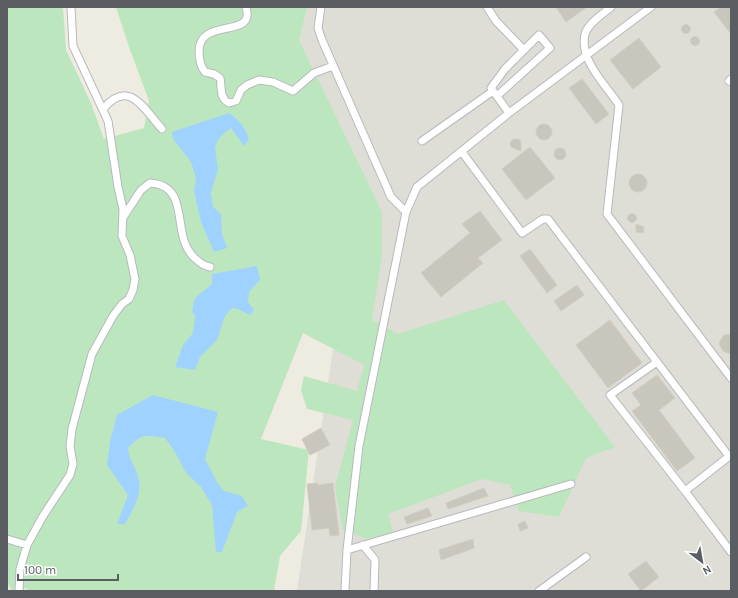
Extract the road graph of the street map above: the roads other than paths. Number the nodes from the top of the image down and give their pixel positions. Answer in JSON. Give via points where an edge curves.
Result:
{"nodes":[{"id":1,"x":71,"y":7,"type":"edge"},
{"id":2,"x":246,"y":7,"type":"edge"},
{"id":3,"x":320,"y":7,"type":"edge"},
{"id":4,"x":487,"y":7,"type":"edge"},
{"id":5,"x":611,"y":7,"type":"edge"},
{"id":6,"x":651,"y":7,"type":"edge"},
{"id":7,"x":524,"y":50,"type":"junction"},
{"id":8,"x":586,"y":57,"type":"junction"},
{"id":9,"x":333,"y":66,"type":"junction"},
{"id":10,"x":495,"y":93,"type":"junction"},
{"id":11,"x":103,"y":109,"type":"junction"},
{"id":12,"x":509,"y":113,"type":"junction"},
{"id":13,"x":162,"y":129,"type":"dead end"},
{"id":14,"x":422,"y":141,"type":"dead end"},
{"id":15,"x":462,"y":152,"type":"junction"},
{"id":16,"x":406,"y":212,"type":"junction"},
{"id":17,"x":123,"y":218,"type":"junction"},
{"id":18,"x":210,"y":267,"type":"dead end"},
{"id":19,"x":657,"y":362,"type":"junction"},
{"id":20,"x":731,"y":378,"type":"edge"},
{"id":21,"x":571,"y":484,"type":"dead end"},
{"id":22,"x":685,"y":491,"type":"junction"},
{"id":23,"x":7,"y":539,"type":"edge"},
{"id":24,"x":27,"y":545,"type":"junction"},
{"id":25,"x":363,"y":545,"type":"junction"},
{"id":26,"x":347,"y":550,"type":"junction"},
{"id":27,"x":731,"y":552,"type":"edge"},
{"id":28,"x":586,"y":557,"type":"dead end"},
{"id":29,"x":19,"y":591,"type":"edge"},
{"id":30,"x":345,"y":591,"type":"edge"},
{"id":31,"x":374,"y":591,"type":"edge"},
{"id":32,"x":539,"y":591,"type":"edge"}],
"edges":[{"from":1,"to":11,"type":"street","via":[[73,46]]},
{"from":2,"to":9,"type":"street","via":[[248,15],[243,24],[207,34],[199,46],[202,69],[220,78],[224,101],[236,101],[241,90],[259,80],[273,82],[293,91],[314,73]]},
{"from":3,"to":9,"type":"street","via":[[318,28]]},
{"from":4,"to":7,"type":"street","via":[[496,21]]},
{"from":5,"to":8,"type":"street","via":[[585,34]]},
{"from":6,"to":8,"type":"street"},
{"from":7,"to":10,"type":"street","via":[[505,68],[491,88]]},
{"from":7,"to":10,"type":"street","via":[[539,35],[550,48]]},
{"from":8,"to":12,"type":"street"},
{"from":8,"to":20,"type":"street","via":[[619,104],[607,214]]},
{"from":9,"to":16,"type":"street","via":[[391,197]]},
{"from":10,"to":12,"type":"street"},
{"from":10,"to":14,"type":"street"},
{"from":11,"to":13,"type":"street","via":[[116,97],[132,96]]},
{"from":11,"to":17,"type":"street","via":[[108,122]]},
{"from":12,"to":15,"type":"street"},
{"from":15,"to":16,"type":"street","via":[[417,187]]},
{"from":15,"to":19,"type":"street","via":[[522,233],[543,219],[548,219]]},
{"from":16,"to":26,"type":"street","via":[[358,446]]},
{"from":17,"to":18,"type":"street","via":[[141,190],[150,183],[167,188],[176,201],[187,251],[205,266]]},
{"from":17,"to":24,"type":"street","via":[[122,236],[130,255],[135,278],[133,290],[129,299],[113,316],[92,354],[72,429],[70,446],[73,464],[70,475]]},
{"from":19,"to":22,"type":"street","via":[[728,455]]},
{"from":19,"to":22,"type":"street","via":[[610,395]]},
{"from":21,"to":25,"type":"street"},
{"from":22,"to":27,"type":"street"},
{"from":23,"to":24,"type":"street"},
{"from":24,"to":29,"type":"street","via":[[20,569]]},
{"from":25,"to":26,"type":"street"},
{"from":25,"to":31,"type":"street","via":[[375,560]]},
{"from":26,"to":30,"type":"street"},
{"from":28,"to":32,"type":"street"}]}
